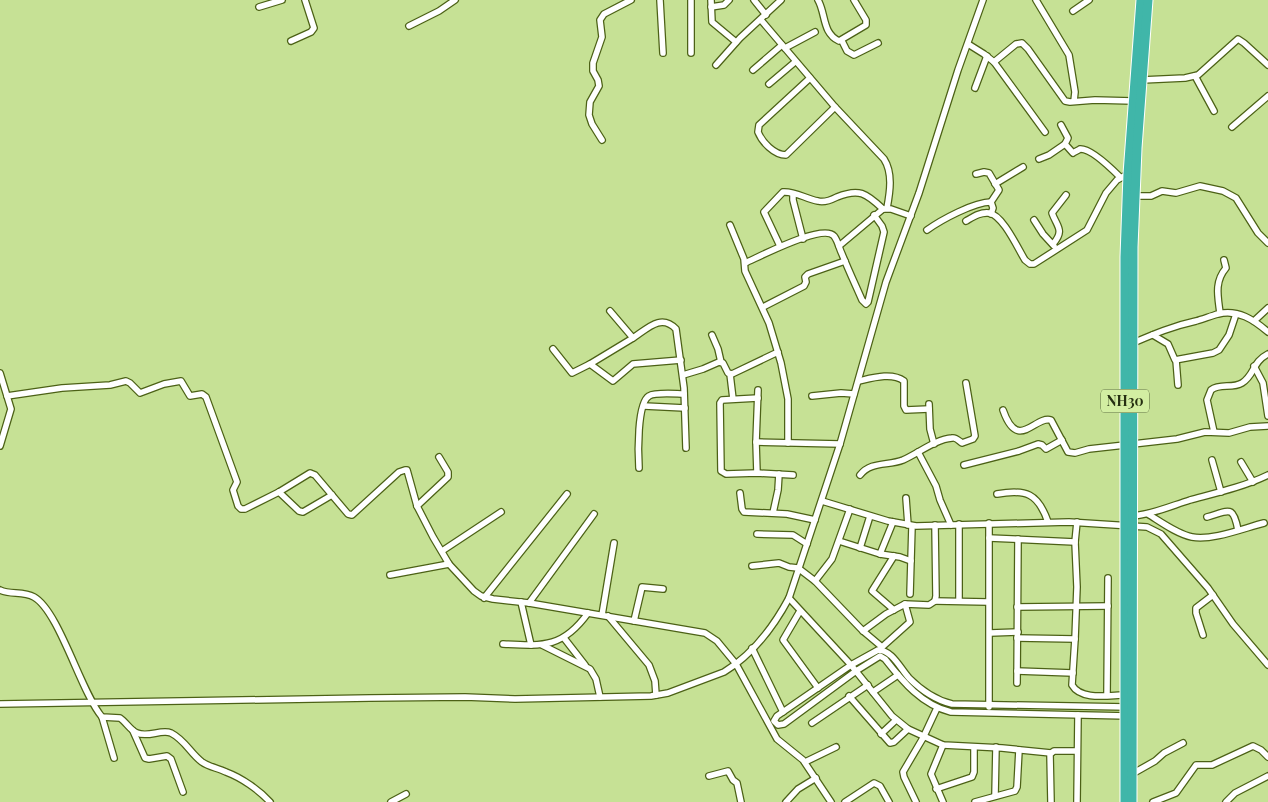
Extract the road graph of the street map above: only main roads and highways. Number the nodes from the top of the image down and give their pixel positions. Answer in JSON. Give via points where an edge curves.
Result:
{"nodes":[{"id":1,"x":1141,"y":1,"type":"edge"},
{"id":2,"x":1129,"y":445,"type":"junction"},
{"id":3,"x":1129,"y":526,"type":"junction"},
{"id":4,"x":1129,"y":712,"type":"junction"},
{"id":5,"x":1125,"y":802,"type":"edge"},
{"id":6,"x":1132,"y":802,"type":"edge"}],
"edges":[{"from":1,"to":2,"type":"highway","number":"NH30","via":[[1142,80],[1134,196]]},
{"from":1,"to":2,"type":"highway","number":"NH30","via":[[1124,176]]},
{"from":2,"to":3,"type":"highway","number":"NH30"},
{"from":2,"to":3,"type":"highway","number":"NH30","via":[[1133,516]]},
{"from":3,"to":4,"type":"highway","number":"NH30"},
{"from":3,"to":4,"type":"highway","number":"NH30","via":[[1125,695]]},
{"from":4,"to":5,"type":"highway","number":"NH30"},
{"from":4,"to":6,"type":"highway","number":"NH30"}]}
